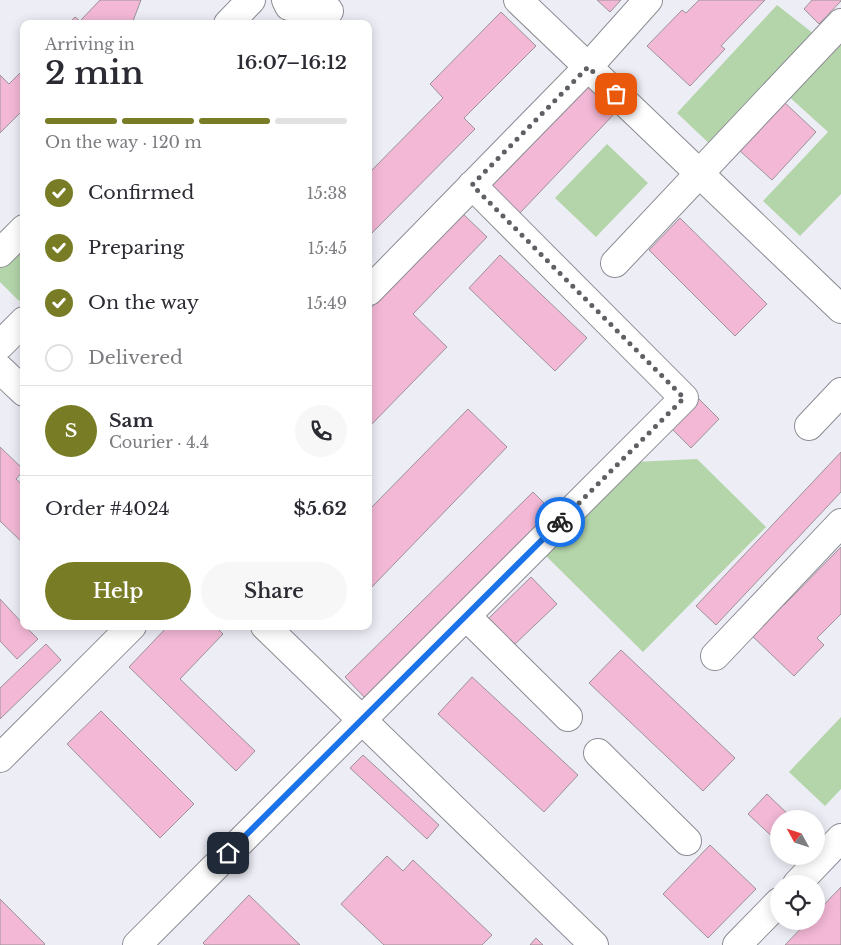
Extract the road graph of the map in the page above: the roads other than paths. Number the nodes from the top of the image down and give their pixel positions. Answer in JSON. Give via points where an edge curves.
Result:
{"nodes":[{"id":1,"x":251,"y":0,"type":"edge"},
{"id":2,"x":286,"y":0,"type":"edge"},
{"id":3,"x":518,"y":0,"type":"edge"},
{"id":4,"x":648,"y":0,"type":"edge"},
{"id":5,"x":328,"y":12,"type":"edge"},
{"id":6,"x":234,"y":20,"type":"edge"},
{"id":7,"x":841,"y":23,"type":"edge"},
{"id":8,"x":588,"y":67,"type":"junction"},
{"id":9,"x":700,"y":174,"type":"junction"},
{"id":10,"x":472,"y":185,"type":"junction"},
{"id":11,"x":20,"y":233,"type":"edge"},
{"id":12,"x":0,"y":253,"type":"edge"},
{"id":13,"x":615,"y":263,"type":"dead end"},
{"id":14,"x":372,"y":288,"type":"edge"},
{"id":15,"x":841,"y":309,"type":"edge"},
{"id":16,"x":20,"y":325,"type":"edge"},
{"id":17,"x":1,"y":342,"type":"edge"},
{"id":18,"x":0,"y":369,"type":"edge"},
{"id":19,"x":20,"y":388,"type":"edge"},
{"id":20,"x":841,"y":392,"type":"edge"},
{"id":21,"x":809,"y":426,"type":"dead end"},
{"id":22,"x":841,"y":523,"type":"edge"},
{"id":23,"x":466,"y":616,"type":"junction"},
{"id":24,"x":128,"y":630,"type":"edge"},
{"id":25,"x":269,"y":630,"type":"edge"},
{"id":26,"x":715,"y":656,"type":"dead end"},
{"id":27,"x":568,"y":717,"type":"dead end"},
{"id":28,"x":362,"y":720,"type":"junction"},
{"id":29,"x":598,"y":753,"type":"dead end"},
{"id":30,"x":0,"y":758,"type":"edge"},
{"id":31,"x":841,"y":838,"type":"edge"},
{"id":32,"x":687,"y":841,"type":"dead end"},
{"id":33,"x":806,"y":875,"type":"edge"},
{"id":34,"x":770,"y":911,"type":"edge"},
{"id":35,"x":137,"y":945,"type":"edge"},
{"id":36,"x":594,"y":945,"type":"edge"},
{"id":37,"x":737,"y":945,"type":"edge"}],
"edges":[{"from":1,"to":6,"type":"street"},
{"from":2,"to":5,"type":"street","via":[[289,6]]},
{"from":3,"to":8,"type":"street"},
{"from":4,"to":8,"type":"street"},
{"from":7,"to":9,"type":"street"},
{"from":8,"to":9,"type":"street"},
{"from":8,"to":10,"type":"street"},
{"from":9,"to":13,"type":"street"},
{"from":9,"to":15,"type":"street"},
{"from":10,"to":14,"type":"street"},
{"from":10,"to":23,"type":"street","via":[[684,398]]},
{"from":11,"to":12,"type":"street"},
{"from":16,"to":17,"type":"street"},
{"from":18,"to":19,"type":"street"},
{"from":20,"to":21,"type":"street"},
{"from":22,"to":26,"type":"street"},
{"from":23,"to":27,"type":"street"},
{"from":23,"to":28,"type":"street"},
{"from":24,"to":30,"type":"street"},
{"from":25,"to":28,"type":"street"},
{"from":28,"to":35,"type":"street"},
{"from":28,"to":36,"type":"street"},
{"from":29,"to":32,"type":"street"},
{"from":31,"to":33,"type":"street"},
{"from":34,"to":37,"type":"street"}]}
